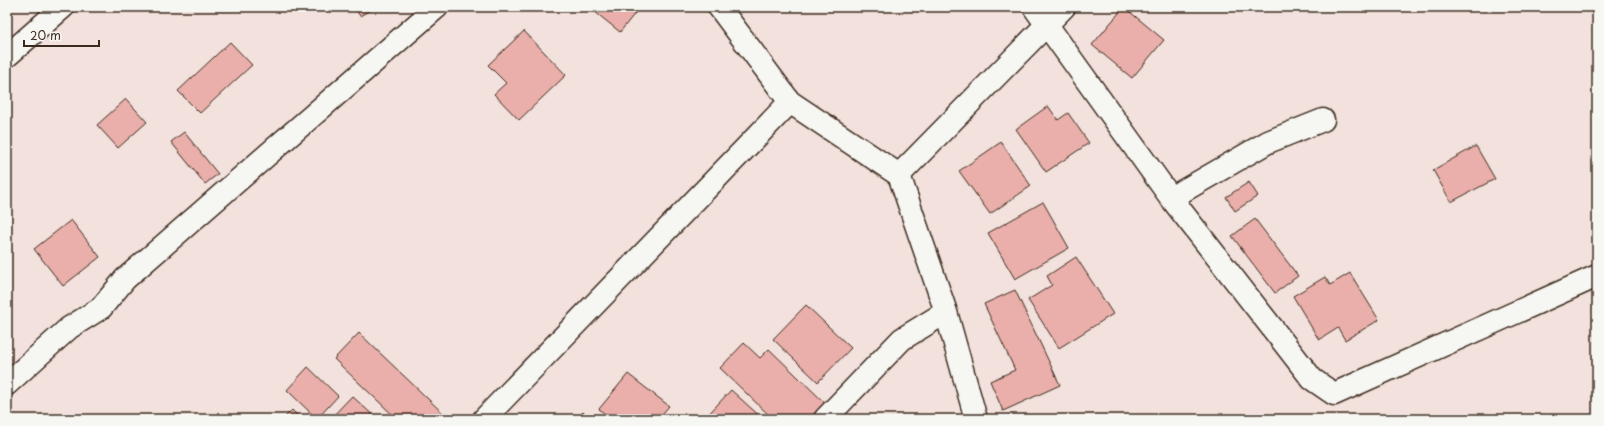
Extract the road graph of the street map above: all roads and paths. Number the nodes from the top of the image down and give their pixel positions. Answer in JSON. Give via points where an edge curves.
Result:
{"nodes":[{"id":1,"x":63,"y":7,"type":"edge"},
{"id":2,"x":437,"y":7,"type":"edge"},
{"id":3,"x":719,"y":7,"type":"edge"},
{"id":4,"x":1034,"y":7,"type":"edge"},
{"id":5,"x":1064,"y":7,"type":"edge"},
{"id":6,"x":1047,"y":24,"type":"junction"},
{"id":7,"x":7,"y":56,"type":"edge"},
{"id":8,"x":790,"y":102,"type":"junction"},
{"id":9,"x":1323,"y":120,"type":"dead end"},
{"id":10,"x":900,"y":175,"type":"junction"},
{"id":11,"x":1172,"y":198,"type":"junction"},
{"id":12,"x":1597,"y":276,"type":"edge"},
{"id":13,"x":946,"y":312,"type":"junction"},
{"id":14,"x":7,"y":384,"type":"edge"},
{"id":15,"x":484,"y":419,"type":"edge"},
{"id":16,"x":825,"y":419,"type":"edge"},
{"id":17,"x":976,"y":419,"type":"edge"}],
"edges":[{"from":1,"to":7,"type":"street"},
{"from":2,"to":14,"type":"street","via":[[125,279],[101,308],[69,328]]},
{"from":3,"to":8,"type":"street"},
{"from":4,"to":6,"type":"street"},
{"from":5,"to":6,"type":"street"},
{"from":6,"to":10,"type":"street"},
{"from":6,"to":11,"type":"street"},
{"from":8,"to":10,"type":"street"},
{"from":8,"to":15,"type":"street"},
{"from":9,"to":11,"type":"street","via":[[1268,142]]},
{"from":10,"to":13,"type":"street"},
{"from":11,"to":12,"type":"street","via":[[1312,379],[1334,394]]},
{"from":13,"to":16,"type":"street","via":[[902,339]]},
{"from":13,"to":17,"type":"street"}]}
